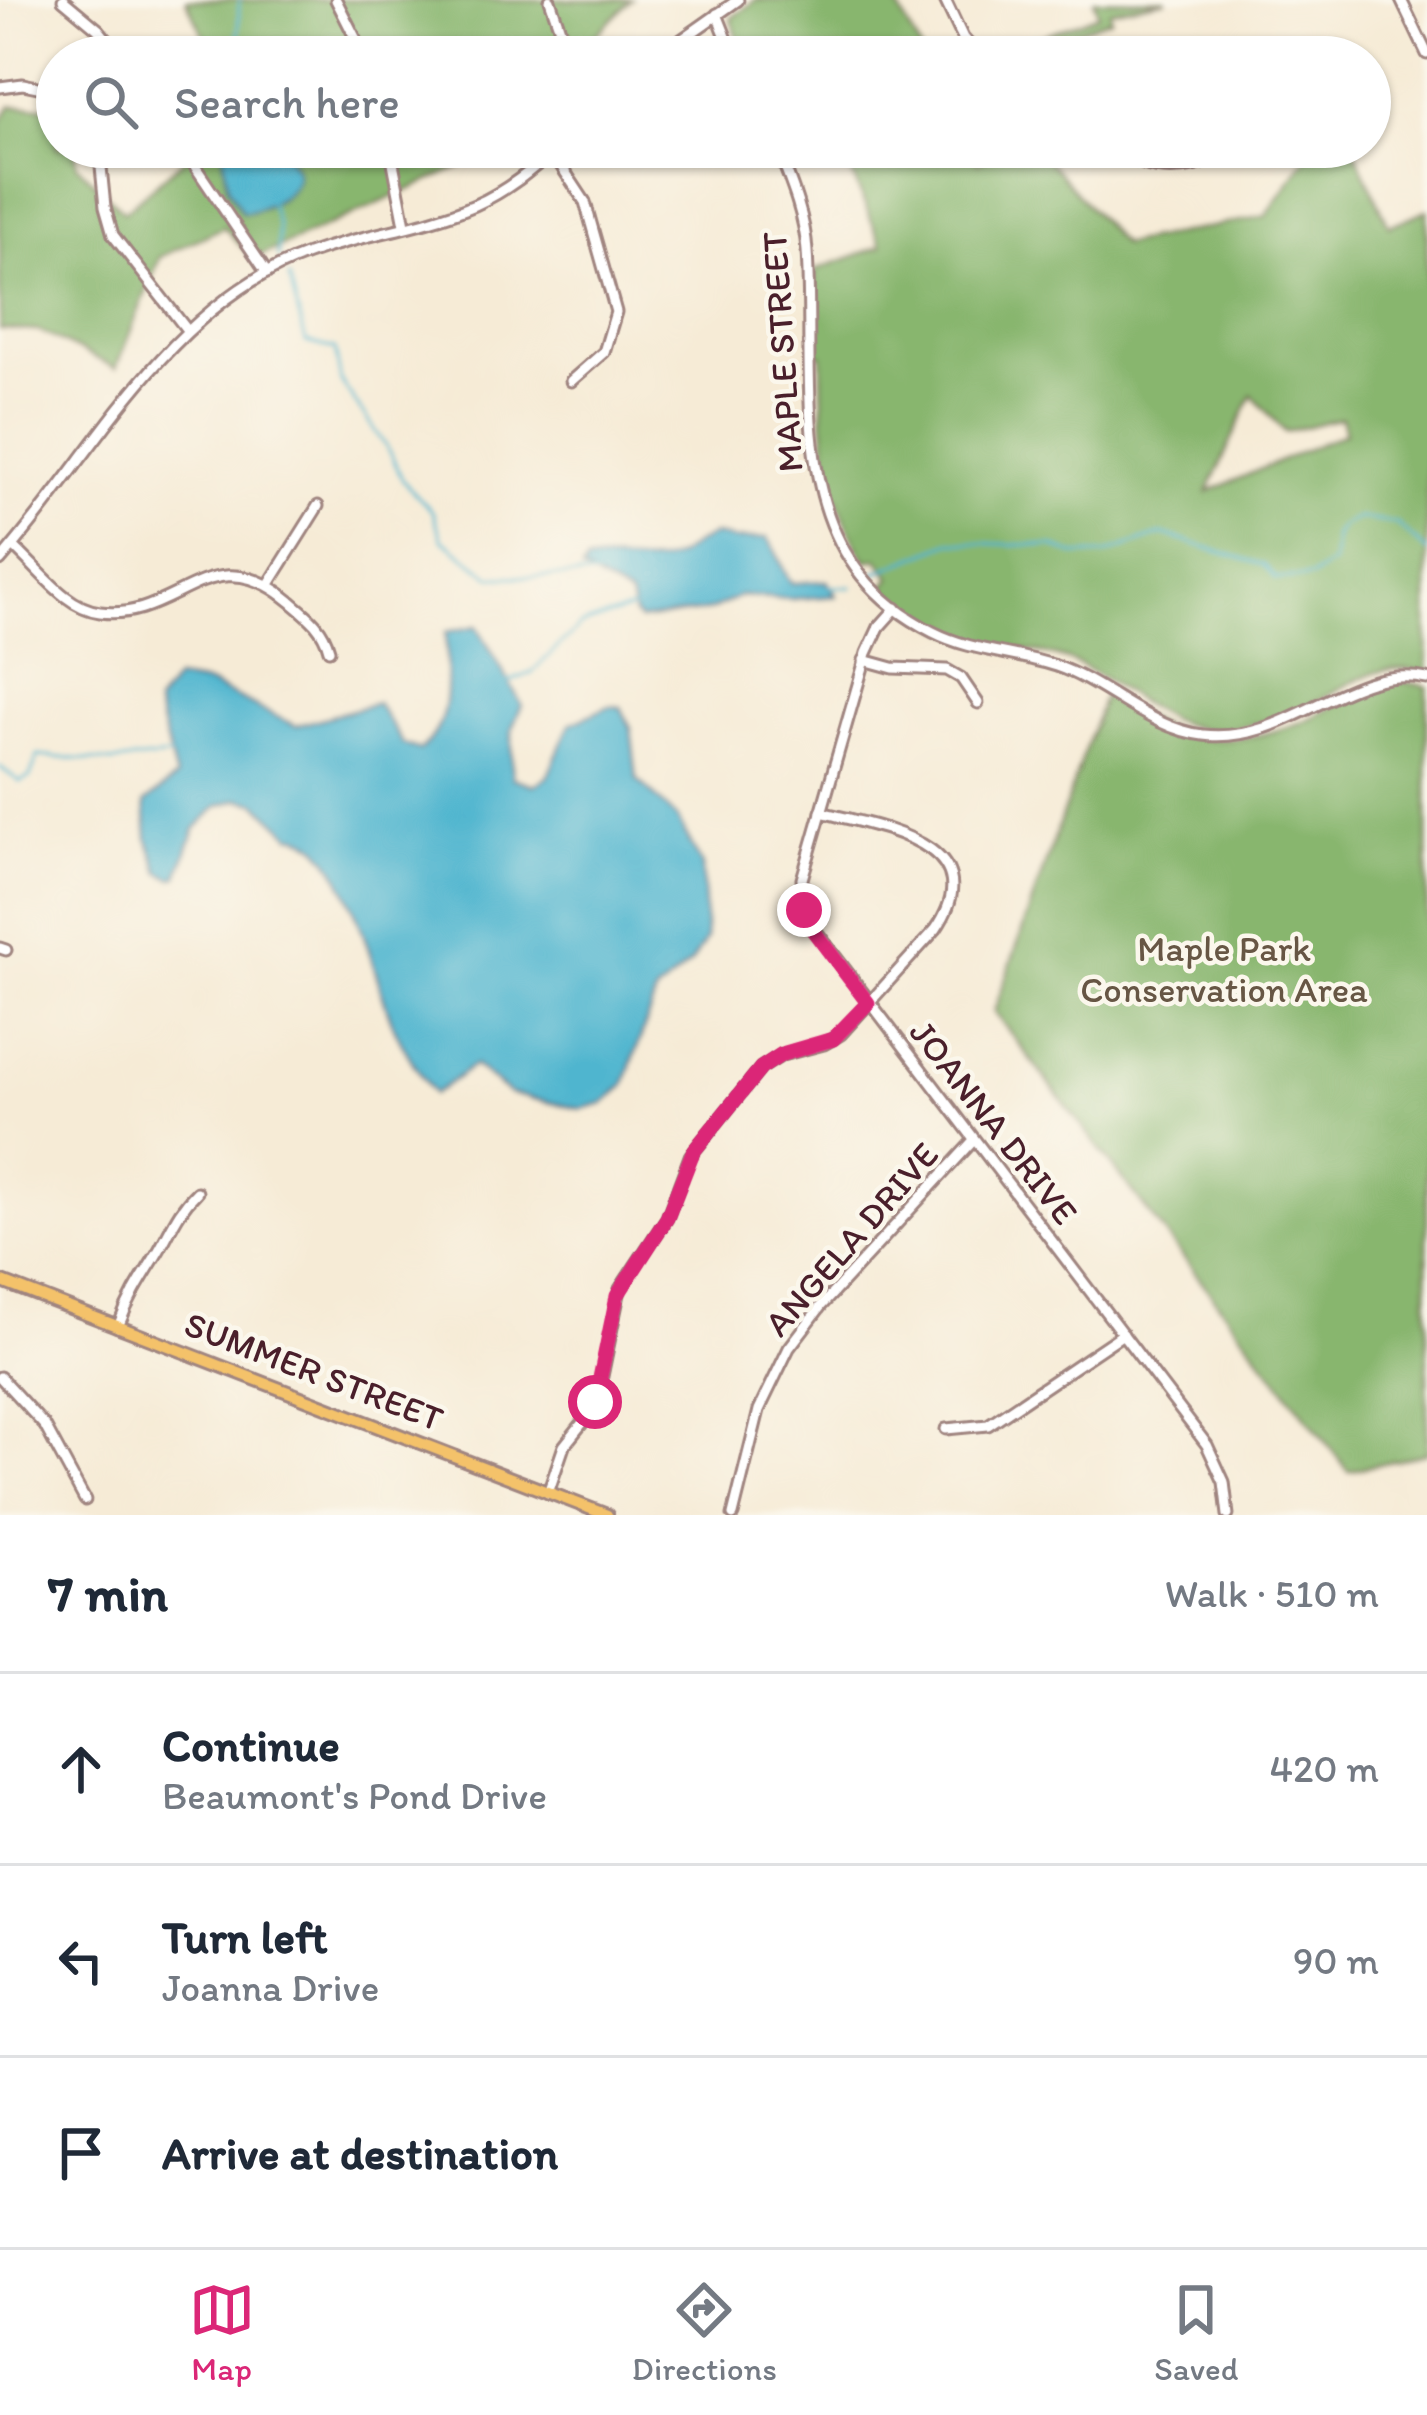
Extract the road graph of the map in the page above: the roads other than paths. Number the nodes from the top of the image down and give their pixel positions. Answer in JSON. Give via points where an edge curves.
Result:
{"nodes":[{"id":1,"x":63,"y":0,"type":"edge"},
{"id":2,"x":336,"y":0,"type":"edge"},
{"id":3,"x":550,"y":0,"type":"edge"},
{"id":4,"x":946,"y":0,"type":"edge"},
{"id":5,"x":1401,"y":0,"type":"edge"},
{"id":6,"x":731,"y":2,"type":"edge"},
{"id":7,"x":717,"y":14,"type":"junction"},
{"id":8,"x":104,"y":36,"type":"edge"},
{"id":9,"x":354,"y":36,"type":"edge"},
{"id":10,"x":562,"y":36,"type":"edge"},
{"id":11,"x":686,"y":36,"type":"edge"},
{"id":12,"x":726,"y":36,"type":"edge"},
{"id":13,"x":962,"y":36,"type":"edge"},
{"id":14,"x":1427,"y":54,"type":"edge"},
{"id":15,"x":36,"y":84,"type":"edge"},
{"id":16,"x":0,"y":87,"type":"edge"},
{"id":17,"x":101,"y":168,"type":"edge"},
{"id":18,"x":196,"y":168,"type":"edge"},
{"id":19,"x":394,"y":168,"type":"edge"},
{"id":20,"x":534,"y":168,"type":"edge"},
{"id":21,"x":565,"y":168,"type":"edge"},
{"id":22,"x":785,"y":168,"type":"edge"},
{"id":23,"x":405,"y":225,"type":"junction"},
{"id":24,"x":267,"y":272,"type":"junction"},
{"id":25,"x":187,"y":330,"type":"junction"},
{"id":26,"x":572,"y":381,"type":"dead end"},
{"id":27,"x":318,"y":506,"type":"dead end"},
{"id":28,"x":13,"y":546,"type":"junction"},
{"id":29,"x":0,"y":561,"type":"edge"},
{"id":30,"x":269,"y":584,"type":"junction"},
{"id":31,"x":896,"y":608,"type":"junction"},
{"id":32,"x":329,"y":650,"type":"dead end"},
{"id":33,"x":864,"y":660,"type":"junction"},
{"id":34,"x":1427,"y":679,"type":"edge"},
{"id":35,"x":978,"y":703,"type":"dead end"},
{"id":36,"x":821,"y":812,"type":"junction"},
{"id":37,"x":868,"y":1003,"type":"junction"},
{"id":38,"x":974,"y":1140,"type":"junction"},
{"id":39,"x":197,"y":1192,"type":"dead end"},
{"id":40,"x":0,"y":1281,"type":"edge"},
{"id":41,"x":118,"y":1327,"type":"junction"},
{"id":42,"x":1123,"y":1334,"type":"junction"},
{"id":43,"x":0,"y":1377,"type":"edge"},
{"id":44,"x":946,"y":1429,"type":"dead end"},
{"id":45,"x":548,"y":1493,"type":"junction"},
{"id":46,"x":85,"y":1499,"type":"dead end"},
{"id":47,"x":607,"y":1515,"type":"edge"},
{"id":48,"x":733,"y":1515,"type":"edge"},
{"id":49,"x":1228,"y":1515,"type":"edge"}],
"edges":[{"from":1,"to":8,"type":"street"},
{"from":2,"to":9,"type":"street"},
{"from":3,"to":10,"type":"street"},
{"from":4,"to":13,"type":"street"},
{"from":5,"to":14,"type":"street"},
{"from":6,"to":7,"type":"street"},
{"from":7,"to":11,"type":"street"},
{"from":7,"to":12,"type":"street"},
{"from":15,"to":16,"type":"street"},
{"from":17,"to":25,"type":"street","via":[[113,235]]},
{"from":18,"to":24,"type":"street"},
{"from":19,"to":23,"type":"street"},
{"from":20,"to":23,"type":"street","via":[[482,202]]},
{"from":21,"to":26,"type":"street","via":[[585,202],[616,313],[604,352]]},
{"from":22,"to":31,"type":"street","name":"MAPLE STREET","via":[[806,239],[820,495],[847,555]]},
{"from":23,"to":24,"type":"street"},
{"from":24,"to":25,"type":"street"},
{"from":25,"to":28,"type":"street"},
{"from":27,"to":30,"type":"street"},
{"from":28,"to":29,"type":"street"},
{"from":28,"to":30,"type":"street","via":[[71,601],[100,612],[131,611],[228,574]]},
{"from":30,"to":32,"type":"street","via":[[318,625]]},
{"from":31,"to":33,"type":"street","name":"JOANNA DRIVE"},
{"from":31,"to":34,"type":"street","name":"MAPLE STREET","via":[[952,641],[1052,664],[1204,735],[1295,718],[1372,679]]},
{"from":33,"to":35,"type":"street","via":[[947,670]]},
{"from":33,"to":36,"type":"street","name":"JOANNA DRIVE"},
{"from":36,"to":37,"type":"street","name":"JOANNA DRIVE","via":[[802,879],[804,910]]},
{"from":36,"to":37,"type":"street","via":[[911,837],[939,856],[949,876],[950,903],[932,934]]},
{"from":37,"to":38,"type":"street","name":"JOANNA DRIVE"},
{"from":37,"to":45,"type":"street","via":[[833,1039],[761,1068],[690,1156],[667,1218],[620,1289],[598,1396],[564,1446]]},
{"from":38,"to":42,"type":"street","name":"JOANNA DRIVE"},
{"from":38,"to":48,"type":"street","name":"ANGELA DRIVE","via":[[789,1348],[759,1410]]},
{"from":39,"to":41,"type":"street","via":[[177,1213]]},
{"from":40,"to":41,"type":"main road","name":"SUMMER STREET"},
{"from":41,"to":45,"type":"main road","name":"SUMMER STREET"},
{"from":42,"to":44,"type":"street","via":[[988,1425]]},
{"from":42,"to":49,"type":"street","name":"JOANNA DRIVE","via":[[1213,1454]]},
{"from":43,"to":46,"type":"street","via":[[45,1426]]},
{"from":45,"to":47,"type":"main road","name":"SUMMER STREET"}]}
